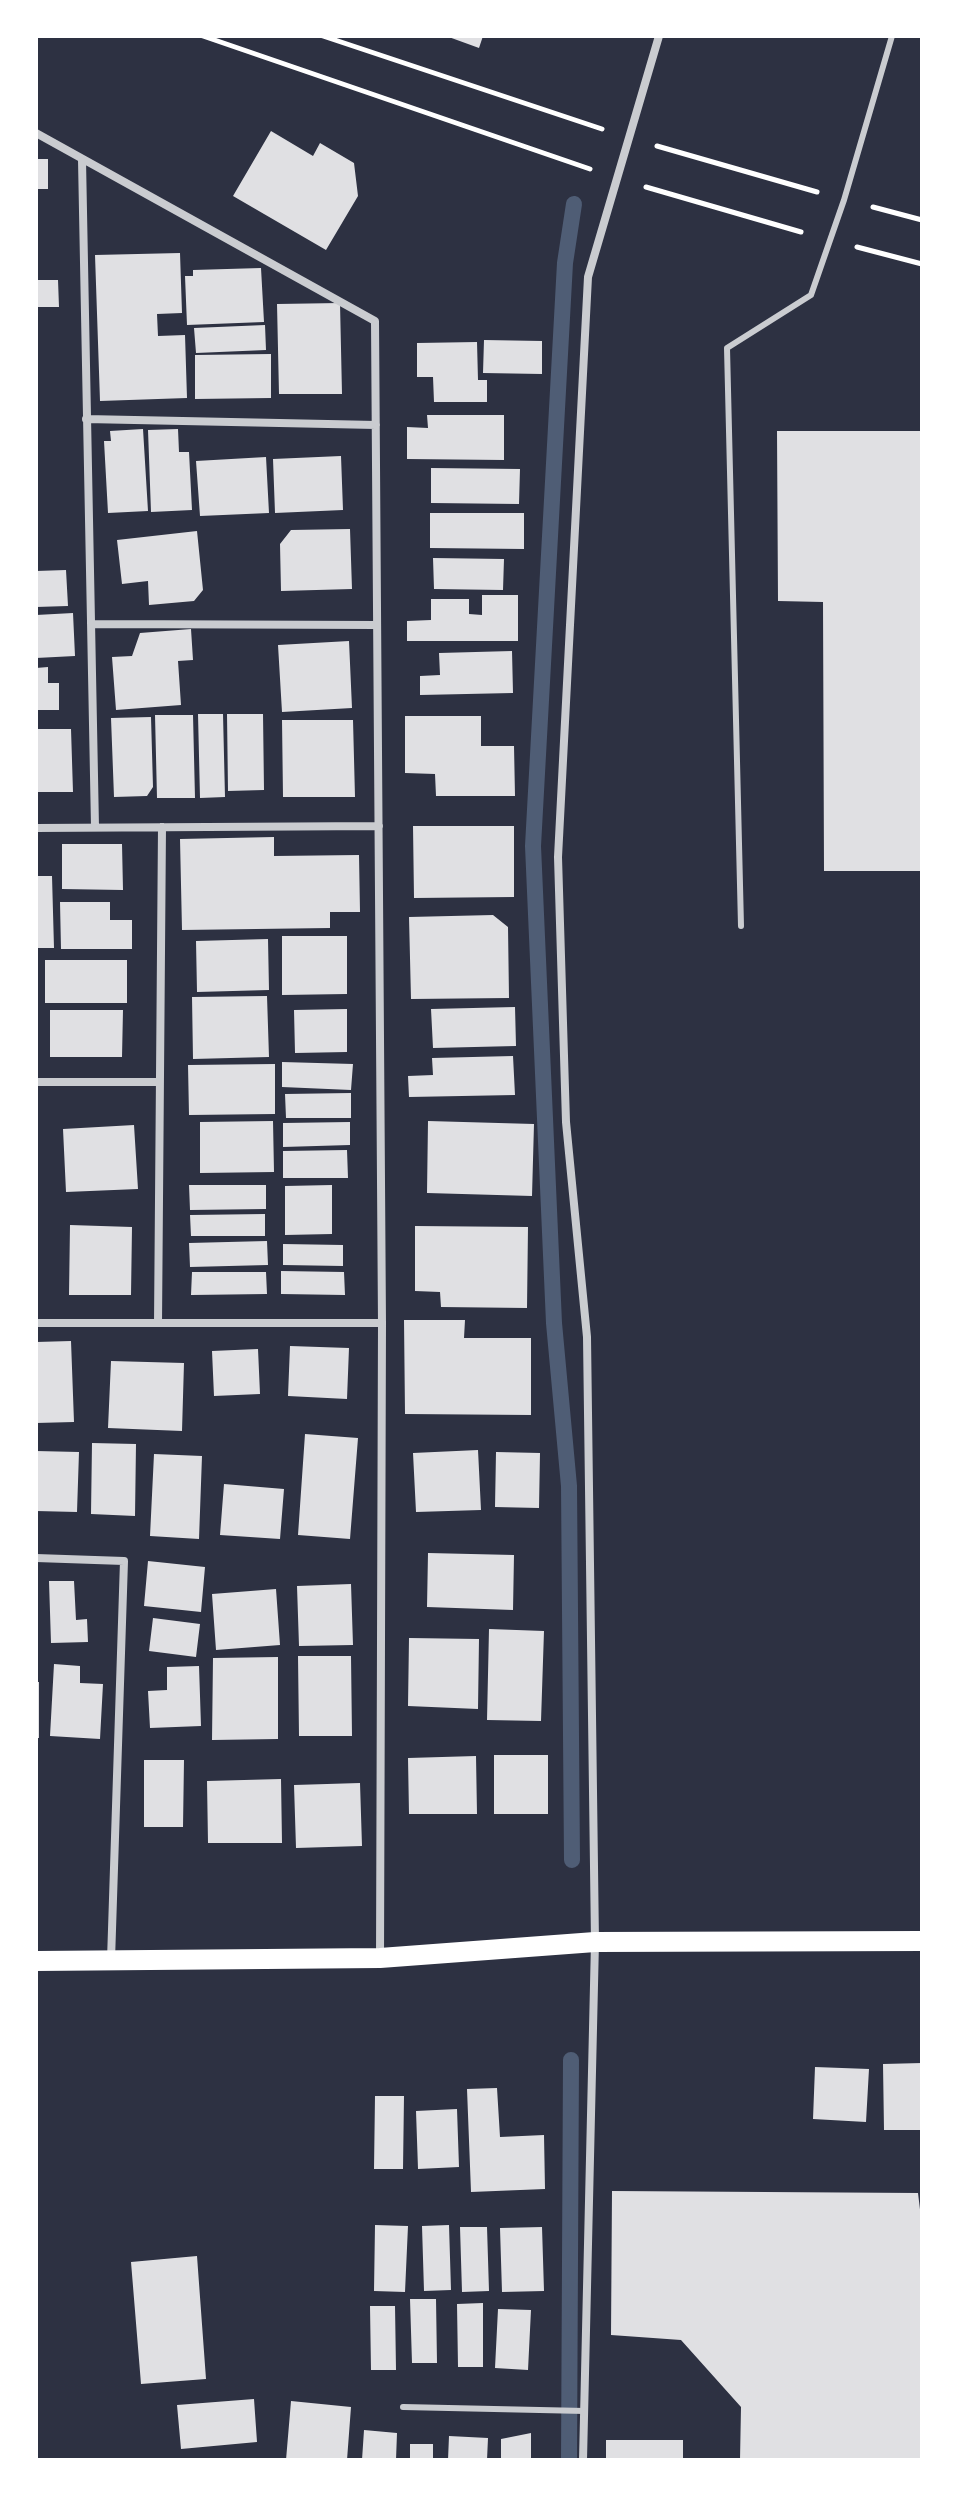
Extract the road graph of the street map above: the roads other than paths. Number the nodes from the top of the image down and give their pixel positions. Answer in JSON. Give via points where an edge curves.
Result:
{"nodes":[{"id":1,"x":659,"y":36,"type":"edge"},
{"id":2,"x":892,"y":36,"type":"edge"},
{"id":3,"x":36,"y":133,"type":"edge"},
{"id":4,"x":82,"y":160,"type":"junction"},
{"id":5,"x":86,"y":419,"type":"junction"},
{"id":6,"x":376,"y":425,"type":"junction"},
{"id":7,"x":91,"y":624,"type":"junction"},
{"id":8,"x":377,"y":625,"type":"junction"},
{"id":9,"x":379,"y":826,"type":"junction"},
{"id":10,"x":95,"y":827,"type":"junction"},
{"id":11,"x":162,"y":827,"type":"junction"},
{"id":12,"x":36,"y":828,"type":"edge"},
{"id":13,"x":741,"y":926,"type":"dead end"},
{"id":14,"x":36,"y":1082,"type":"edge"},
{"id":15,"x":160,"y":1082,"type":"junction"},
{"id":16,"x":36,"y":1323,"type":"edge"},
{"id":17,"x":158,"y":1323,"type":"junction"},
{"id":18,"x":382,"y":1323,"type":"junction"},
{"id":19,"x":36,"y":1558,"type":"edge"},
{"id":20,"x":922,"y":1941,"type":"edge"},
{"id":21,"x":595,"y":1942,"type":"junction"},
{"id":22,"x":380,"y":1958,"type":"junction"},
{"id":23,"x":36,"y":1961,"type":"edge"},
{"id":24,"x":111,"y":1961,"type":"junction"},
{"id":25,"x":403,"y":2407,"type":"dead end"},
{"id":26,"x":580,"y":2411,"type":"junction"},
{"id":27,"x":583,"y":2460,"type":"edge"}],
"edges":[{"from":1,"to":21,"type":"street","via":[[588,277],[558,857],[566,1122],[587,1337]]},
{"from":2,"to":13,"type":"lane","via":[[811,295],[727,348]]},
{"from":3,"to":4,"type":"street"},
{"from":4,"to":5,"type":"street"},
{"from":4,"to":6,"type":"street","via":[[375,321]]},
{"from":5,"to":6,"type":"street"},
{"from":5,"to":7,"type":"street"},
{"from":6,"to":8,"type":"street"},
{"from":7,"to":8,"type":"street"},
{"from":7,"to":10,"type":"street"},
{"from":8,"to":9,"type":"street"},
{"from":9,"to":11,"type":"street"},
{"from":9,"to":18,"type":"street"},
{"from":10,"to":11,"type":"street"},
{"from":10,"to":12,"type":"street"},
{"from":11,"to":15,"type":"street"},
{"from":14,"to":15,"type":"street"},
{"from":15,"to":17,"type":"street"},
{"from":16,"to":17,"type":"street"},
{"from":17,"to":18,"type":"street"},
{"from":18,"to":22,"type":"street"},
{"from":19,"to":24,"type":"street","via":[[124,1561]]},
{"from":20,"to":21,"type":"main road"},
{"from":21,"to":22,"type":"main road"},
{"from":21,"to":26,"type":"street"},
{"from":22,"to":24,"type":"main road"},
{"from":23,"to":24,"type":"main road"},
{"from":25,"to":26,"type":"lane"},
{"from":26,"to":27,"type":"street"}]}
